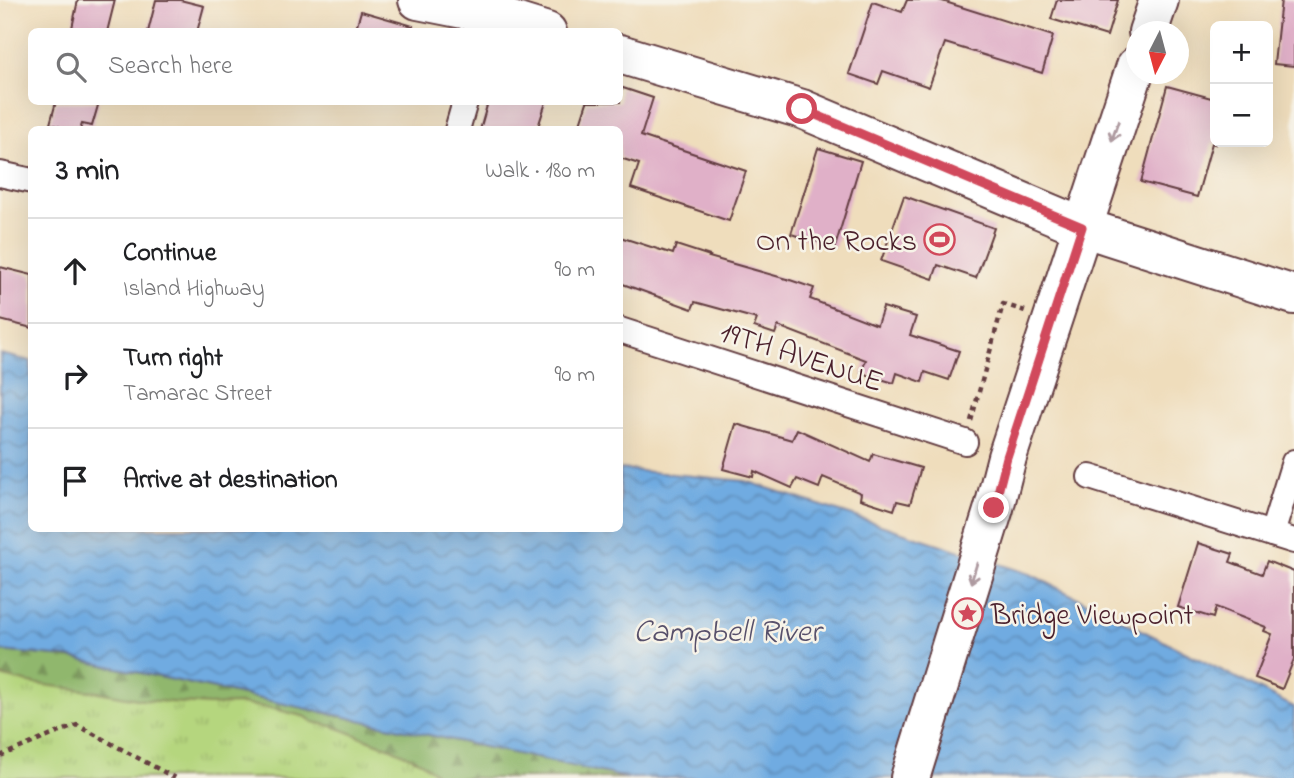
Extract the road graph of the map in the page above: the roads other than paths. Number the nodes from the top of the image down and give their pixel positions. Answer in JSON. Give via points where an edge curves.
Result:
{"nodes":[{"id":1,"x":418,"y":0,"type":"edge"},
{"id":2,"x":1159,"y":0,"type":"edge"},
{"id":3,"x":488,"y":15,"type":"edge"},
{"id":4,"x":1152,"y":21,"type":"edge"},
{"id":5,"x":533,"y":28,"type":"edge"},
{"id":6,"x":623,"y":55,"type":"edge"},
{"id":7,"x":1130,"y":84,"type":"edge"},
{"id":8,"x":464,"y":105,"type":"edge"},
{"id":9,"x":458,"y":126,"type":"edge"},
{"id":10,"x":0,"y":174,"type":"edge"},
{"id":11,"x":28,"y":180,"type":"edge"},
{"id":12,"x":1082,"y":227,"type":"junction"},
{"id":13,"x":1294,"y":295,"type":"edge"},
{"id":14,"x":623,"y":331,"type":"edge"},
{"id":15,"x":965,"y":442,"type":"dead end"},
{"id":16,"x":1294,"y":462,"type":"edge"},
{"id":17,"x":1090,"y":477,"type":"dead end"},
{"id":18,"x":1283,"y":538,"type":"edge"},
{"id":19,"x":910,"y":778,"type":"edge"}],
"edges":[{"from":1,"to":3,"type":"main road"},
{"from":2,"to":4,"type":"main road"},
{"from":3,"to":5,"type":"main road"},
{"from":6,"to":12,"type":"main road","via":[[802,109]]},
{"from":7,"to":12,"type":"main road","one_way":true},
{"from":8,"to":9,"type":"street"},
{"from":10,"to":11,"type":"street"},
{"from":12,"to":13,"type":"main road"},
{"from":12,"to":19,"type":"main road","one_way":true},
{"from":14,"to":15,"type":"street","name":"19TH AVENUE"},
{"from":16,"to":18,"type":"street"},
{"from":17,"to":18,"type":"street"}]}
